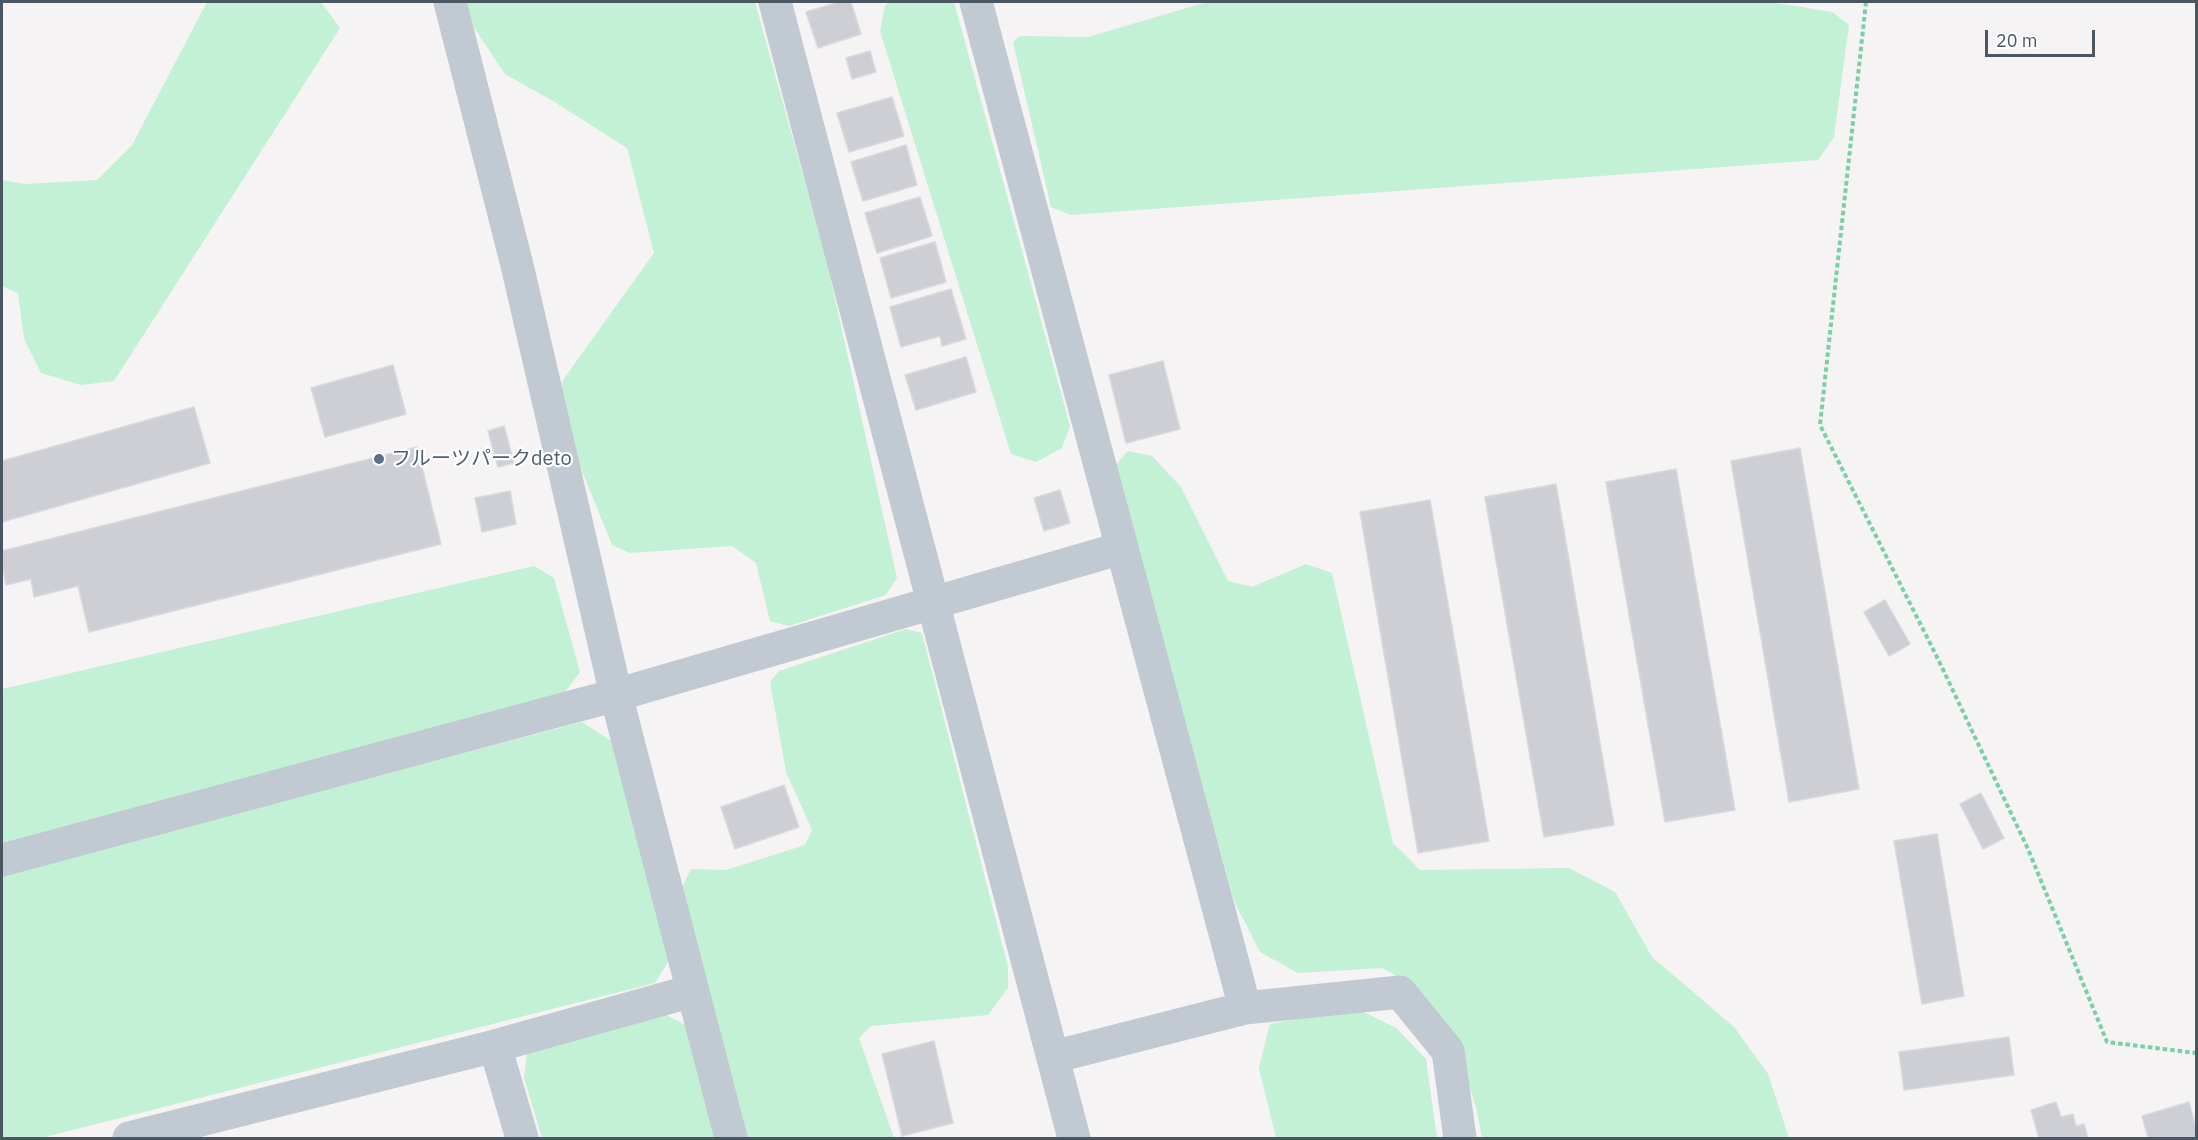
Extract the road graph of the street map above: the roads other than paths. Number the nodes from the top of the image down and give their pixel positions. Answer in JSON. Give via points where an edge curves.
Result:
{"nodes":[{"id":1,"x":450,"y":2,"type":"edge"},
{"id":2,"x":775,"y":2,"type":"edge"},
{"id":3,"x":976,"y":2,"type":"edge"},
{"id":4,"x":1122,"y":548,"type":"junction"},
{"id":5,"x":932,"y":604,"type":"junction"},
{"id":6,"x":616,"y":695,"type":"junction"},
{"id":7,"x":2,"y":860,"type":"edge"},
{"id":8,"x":693,"y":991,"type":"junction"},
{"id":9,"x":1245,"y":1008,"type":"junction"},
{"id":10,"x":495,"y":1046,"type":"junction"},
{"id":11,"x":1053,"y":1057,"type":"junction"},
{"id":12,"x":129,"y":1138,"type":"edge"},
{"id":13,"x":522,"y":1138,"type":"edge"},
{"id":14,"x":731,"y":1138,"type":"edge"},
{"id":15,"x":1074,"y":1138,"type":"edge"},
{"id":16,"x":1460,"y":1138,"type":"edge"}],
"edges":[{"from":1,"to":6,"type":"street","via":[[517,265]]},
{"from":2,"to":5,"type":"street"},
{"from":3,"to":4,"type":"street"},
{"from":4,"to":5,"type":"street"},
{"from":4,"to":9,"type":"street"},
{"from":5,"to":6,"type":"street"},
{"from":5,"to":11,"type":"street"},
{"from":6,"to":7,"type":"street"},
{"from":6,"to":8,"type":"street"},
{"from":8,"to":10,"type":"street"},
{"from":8,"to":14,"type":"street"},
{"from":9,"to":11,"type":"street"},
{"from":9,"to":16,"type":"street","via":[[1400,992],[1448,1052]]},
{"from":10,"to":12,"type":"street"},
{"from":10,"to":13,"type":"street"},
{"from":11,"to":15,"type":"street"}]}
